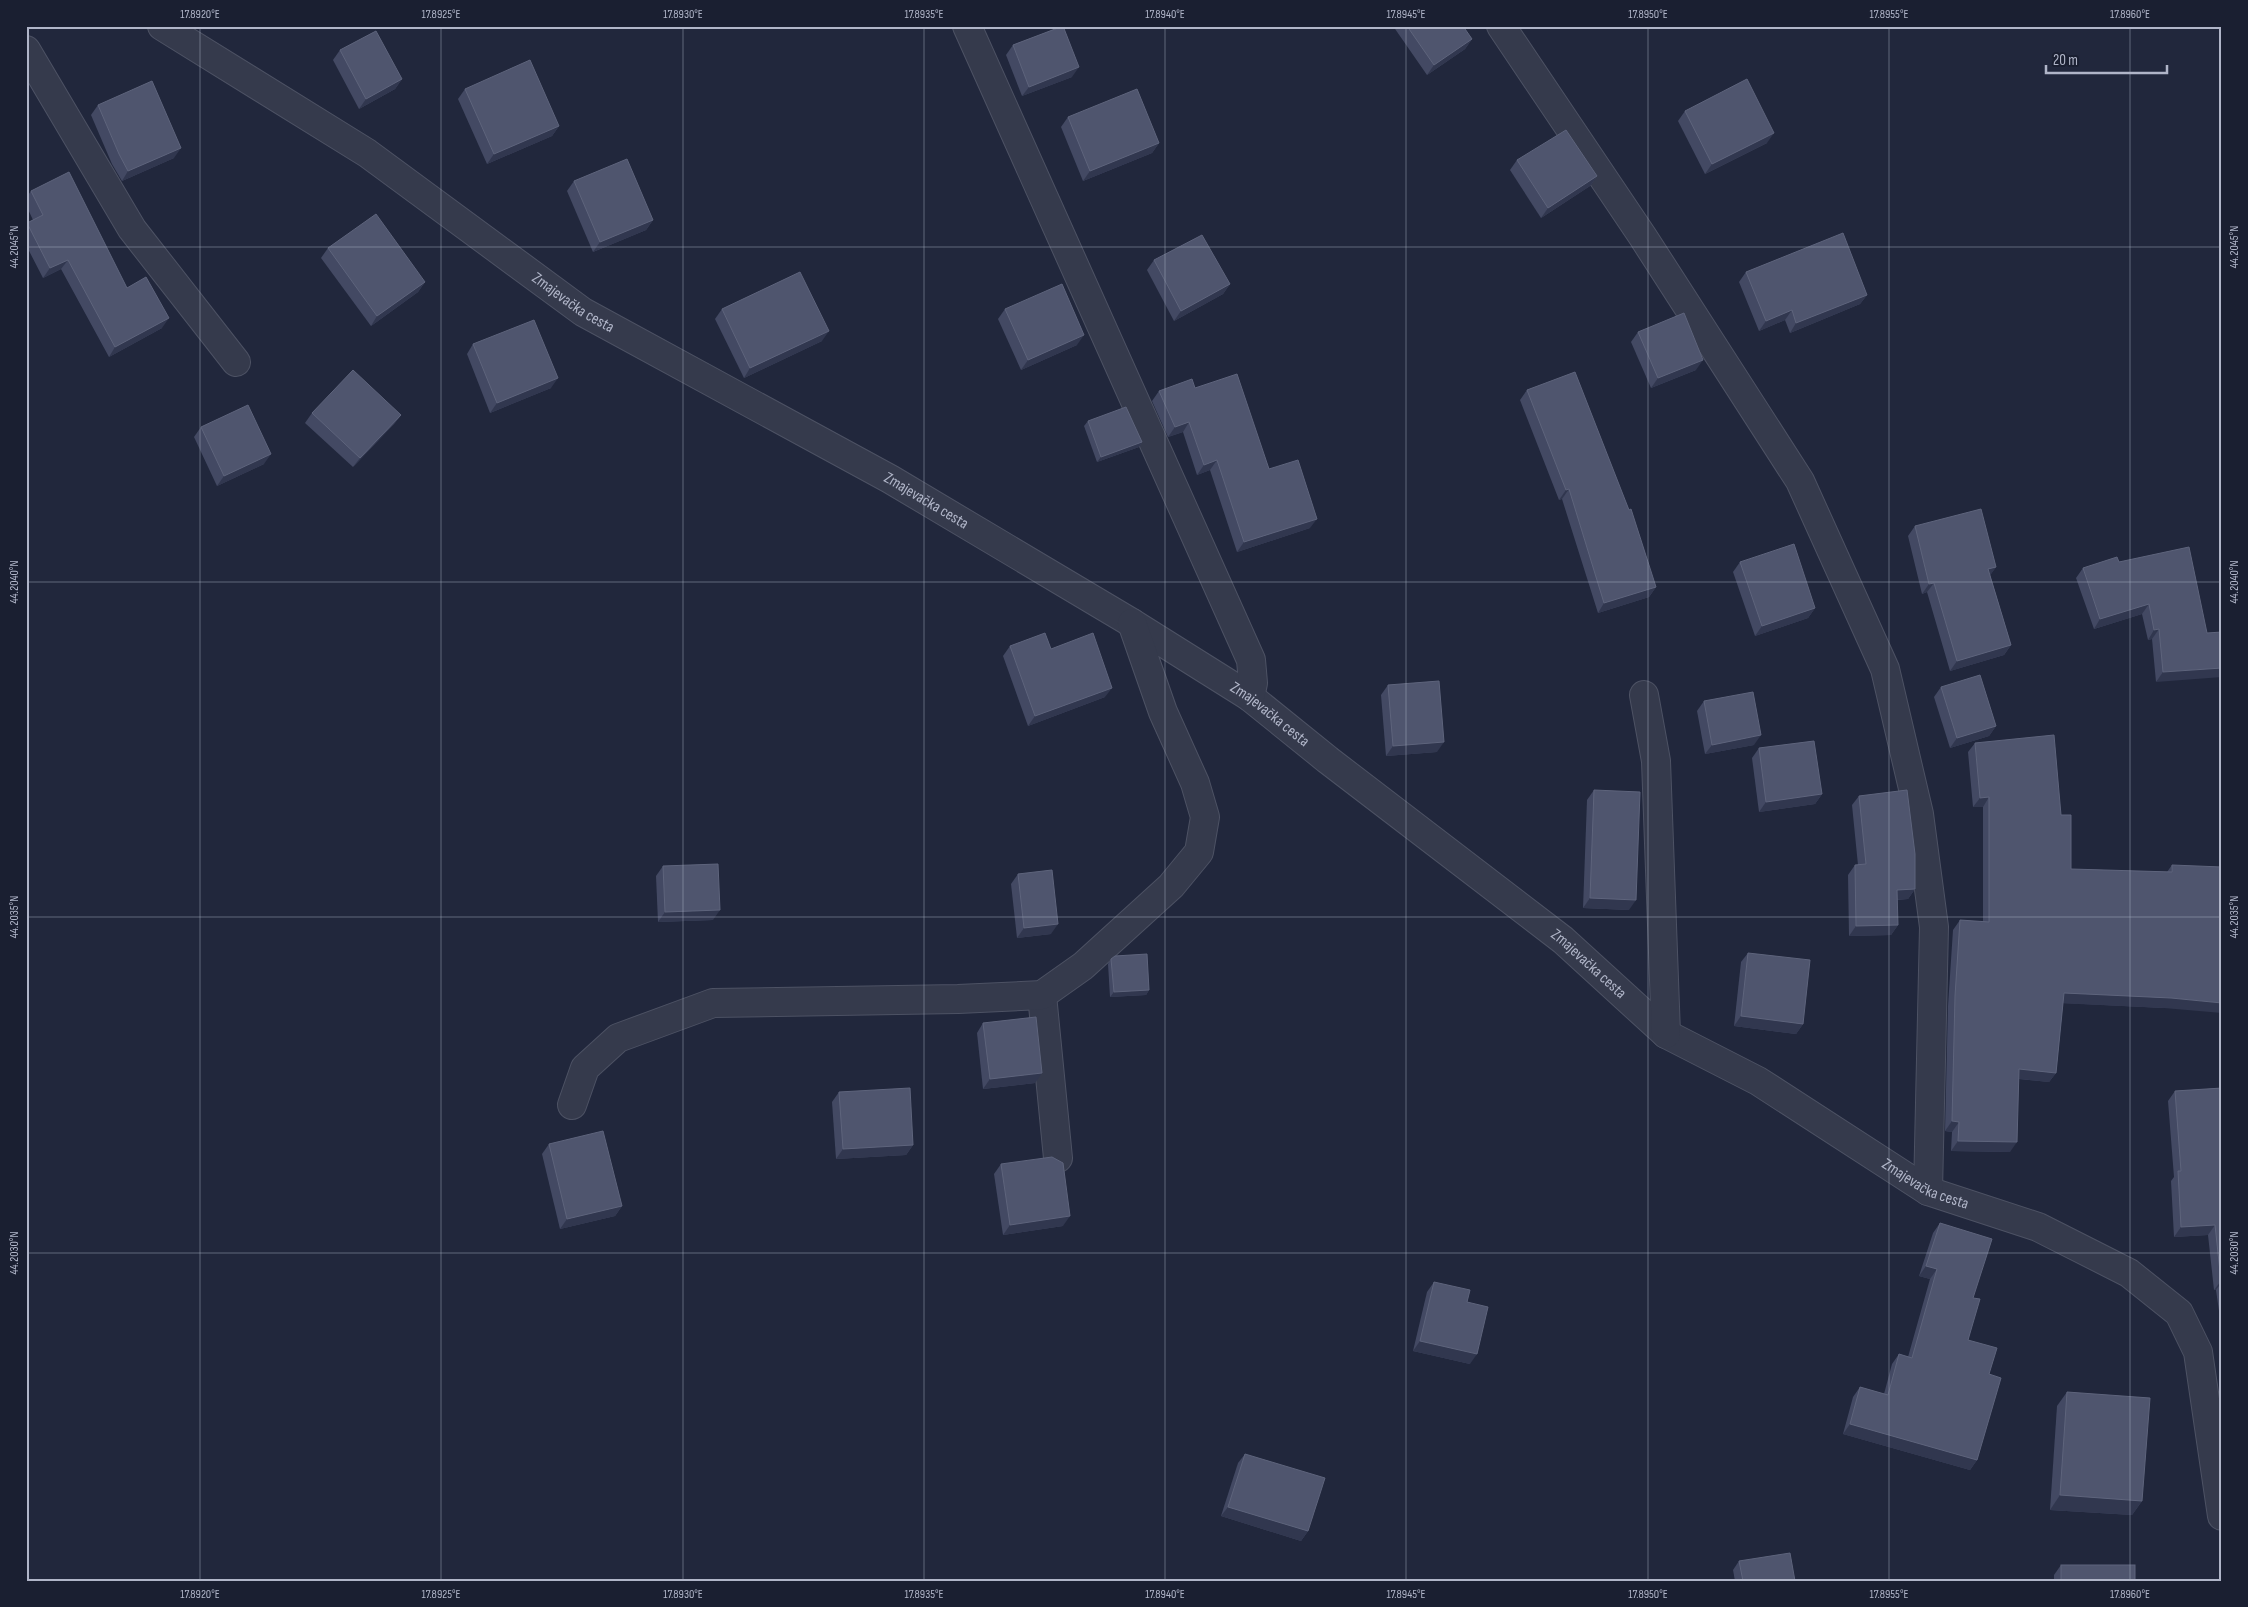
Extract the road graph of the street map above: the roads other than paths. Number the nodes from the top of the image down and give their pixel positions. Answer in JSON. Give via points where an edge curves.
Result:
{"nodes":[{"id":1,"x":162,"y":26,"type":"edge"},
{"id":2,"x":967,"y":26,"type":"edge"},
{"id":3,"x":1500,"y":26,"type":"edge"},
{"id":4,"x":26,"y":50,"type":"edge"},
{"id":5,"x":236,"y":362,"type":"dead end"},
{"id":6,"x":1132,"y":623,"type":"junction"},
{"id":7,"x":1644,"y":696,"type":"dead end"},
{"id":8,"x":1250,"y":698,"type":"junction"},
{"id":9,"x":1042,"y":995,"type":"junction"},
{"id":10,"x":1666,"y":1034,"type":"junction"},
{"id":11,"x":572,"y":1105,"type":"dead end"},
{"id":12,"x":1058,"y":1158,"type":"edge"},
{"id":13,"x":1928,"y":1191,"type":"junction"},
{"id":14,"x":2222,"y":1516,"type":"edge"}],
"edges":[{"from":1,"to":6,"type":"street","name":"Zmajevačka cesta","via":[[367,153],[583,312],[890,479]]},
{"from":2,"to":8,"type":"street","via":[[1251,660],[1253,683]]},
{"from":3,"to":13,"type":"street","via":[[1643,237],[1800,481],[1885,669],[1919,814],[1934,927]]},
{"from":4,"to":5,"type":"street","via":[[132,229]]},
{"from":6,"to":8,"type":"street","name":"Zmajevačka cesta"},
{"from":6,"to":9,"type":"street","via":[[1163,712],[1195,783],[1205,817],[1198,852],[1170,886],[1083,966]]},
{"from":7,"to":10,"type":"street","via":[[1656,760]]},
{"from":8,"to":10,"type":"street","name":"Zmajevačka cesta","via":[[1563,940]]},
{"from":9,"to":11,"type":"street","via":[[713,1003],[618,1038],[585,1068]]},
{"from":9,"to":12,"type":"street"},
{"from":10,"to":13,"type":"street","name":"Zmajevačka cesta","via":[[1758,1081]]},
{"from":13,"to":14,"type":"street","name":"Zmajevačka cesta","via":[[2038,1227],[2129,1273],[2179,1312],[2198,1352]]}]}
